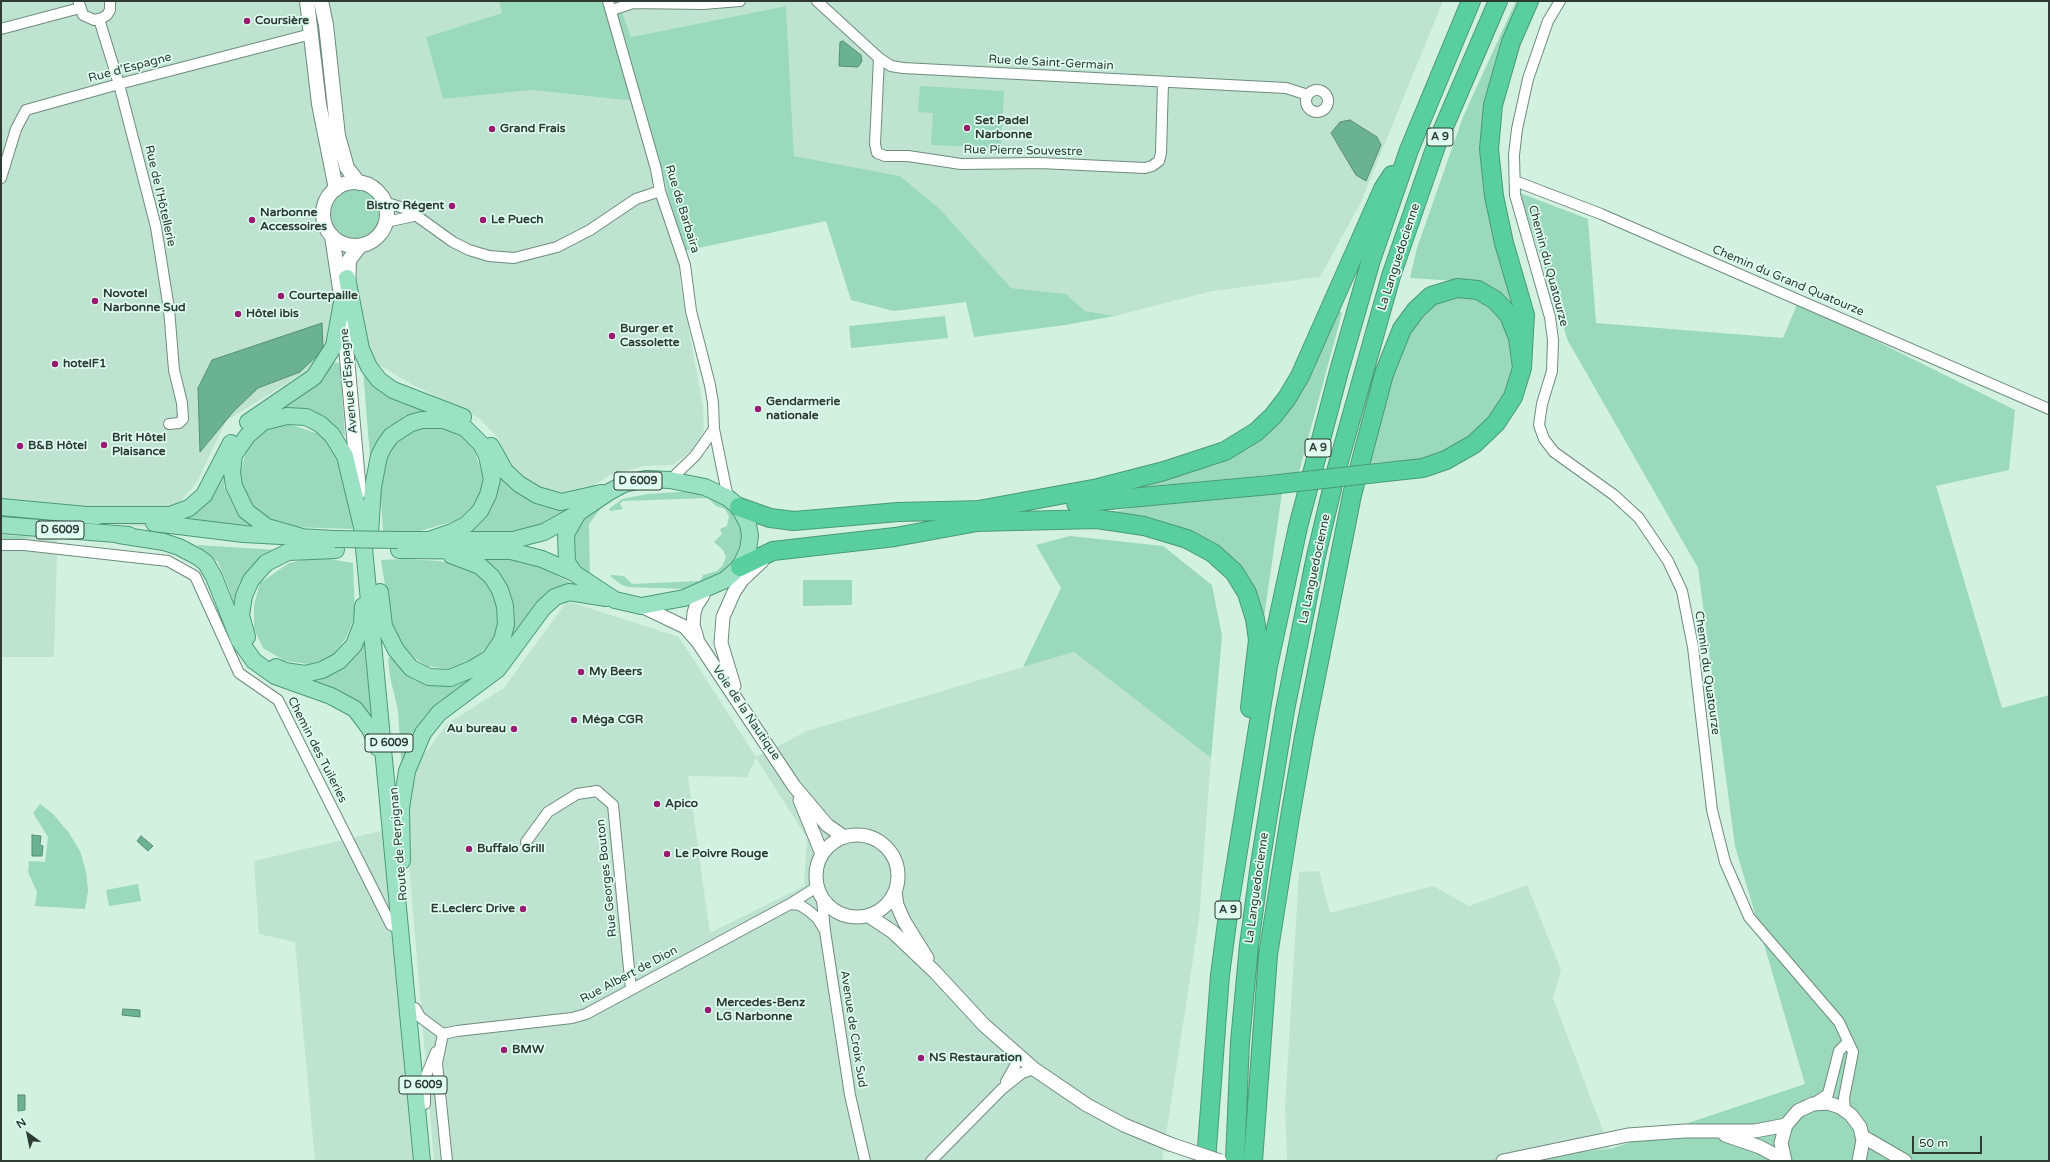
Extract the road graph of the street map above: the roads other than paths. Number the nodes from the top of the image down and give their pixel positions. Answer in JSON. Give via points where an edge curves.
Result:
{"nodes":[{"id":1,"x":110,"y":1,"type":"edge"},
{"id":2,"x":307,"y":1,"type":"edge"},
{"id":3,"x":321,"y":1,"type":"edge"},
{"id":4,"x":740,"y":1,"type":"edge"},
{"id":5,"x":818,"y":1,"type":"edge"},
{"id":6,"x":1471,"y":1,"type":"edge"},
{"id":7,"x":1498,"y":1,"type":"edge"},
{"id":8,"x":1529,"y":1,"type":"edge"},
{"id":9,"x":1560,"y":1,"type":"edge"},
{"id":10,"x":80,"y":4,"type":"edge"},
{"id":11,"x":610,"y":6,"type":"edge"},
{"id":12,"x":99,"y":19,"type":"junction"},
{"id":13,"x":1,"y":29,"type":"edge"},
{"id":14,"x":311,"y":34,"type":"junction"},
{"id":15,"x":879,"y":58,"type":"junction"},
{"id":16,"x":1163,"y":82,"type":"junction"},
{"id":17,"x":119,"y":84,"type":"junction"},
{"id":18,"x":1308,"y":95,"type":"dead end"},
{"id":19,"x":1409,"y":150,"type":"junction"},
{"id":20,"x":1,"y":178,"type":"edge"},
{"id":21,"x":1515,"y":181,"type":"junction"},
{"id":22,"x":359,"y":183,"type":"junction"},
{"id":23,"x":336,"y":189,"type":"junction"},
{"id":24,"x":660,"y":191,"type":"junction"},
{"id":25,"x":384,"y":202,"type":"junction"},
{"id":26,"x":418,"y":215,"type":"junction"},
{"id":27,"x":386,"y":222,"type":"junction"},
{"id":28,"x":332,"y":236,"type":"junction"},
{"id":29,"x":360,"y":246,"type":"junction"},
{"id":30,"x":347,"y":278,"type":"junction"},
{"id":31,"x":342,"y":302,"type":"junction"},
{"id":32,"x":1522,"y":368,"type":"junction"},
{"id":33,"x":2049,"y":409,"type":"edge"},
{"id":34,"x":169,"y":424,"type":"dead end"},
{"id":35,"x":714,"y":429,"type":"junction"},
{"id":36,"x":670,"y":480,"type":"junction"},
{"id":37,"x":609,"y":492,"type":"junction"},
{"id":38,"x":734,"y":502,"type":"junction"},
{"id":39,"x":1,"y":507,"type":"edge"},
{"id":40,"x":578,"y":513,"type":"junction"},
{"id":41,"x":88,"y":515,"type":"junction"},
{"id":42,"x":974,"y":517,"type":"junction"},
{"id":43,"x":1,"y":526,"type":"edge"},
{"id":44,"x":366,"y":527,"type":"junction"},
{"id":45,"x":119,"y":535,"type":"junction"},
{"id":46,"x":302,"y":537,"type":"junction"},
{"id":47,"x":426,"y":541,"type":"junction"},
{"id":48,"x":1,"y":545,"type":"edge"},
{"id":49,"x":336,"y":545,"type":"junction"},
{"id":50,"x":399,"y":545,"type":"junction"},
{"id":51,"x":438,"y":551,"type":"junction"},
{"id":52,"x":773,"y":552,"type":"junction"},
{"id":53,"x":369,"y":558,"type":"junction"},
{"id":54,"x":740,"y":567,"type":"junction"},
{"id":55,"x":574,"y":573,"type":"junction"},
{"id":56,"x":705,"y":590,"type":"junction"},
{"id":57,"x":615,"y":600,"type":"junction"},
{"id":58,"x":641,"y":606,"type":"junction"},
{"id":59,"x":698,"y":642,"type":"junction"},
{"id":60,"x":743,"y":708,"type":"junction"},
{"id":61,"x":1252,"y":752,"type":"junction"},
{"id":62,"x":794,"y":786,"type":"junction"},
{"id":63,"x":387,"y":797,"type":"junction"},
{"id":64,"x":844,"y":837,"type":"junction"},
{"id":65,"x":526,"y":842,"type":"dead end"},
{"id":66,"x":822,"y":854,"type":"junction"},
{"id":67,"x":817,"y":887,"type":"junction"},
{"id":68,"x":403,"y":892,"type":"junction"},
{"id":69,"x":895,"y":892,"type":"junction"},
{"id":70,"x":822,"y":900,"type":"junction"},
{"id":71,"x":790,"y":904,"type":"junction"},
{"id":72,"x":869,"y":916,"type":"junction"},
{"id":73,"x":399,"y":929,"type":"junction"},
{"id":74,"x":825,"y":931,"type":"junction"},
{"id":75,"x":935,"y":972,"type":"junction"},
{"id":76,"x":631,"y":989,"type":"junction"},
{"id":77,"x":415,"y":1008,"type":"junction"},
{"id":78,"x":443,"y":1034,"type":"junction"},
{"id":79,"x":1848,"y":1042,"type":"junction"},
{"id":80,"x":1017,"y":1055,"type":"junction"},
{"id":81,"x":1034,"y":1069,"type":"junction"},
{"id":82,"x":1002,"y":1089,"type":"junction"},
{"id":83,"x":425,"y":1104,"type":"junction"},
{"id":84,"x":1813,"y":1104,"type":"junction"},
{"id":85,"x":1845,"y":1110,"type":"junction"},
{"id":86,"x":1786,"y":1125,"type":"junction"},
{"id":87,"x":1716,"y":1132,"type":"junction"},
{"id":88,"x":1862,"y":1136,"type":"junction"},
{"id":89,"x":1784,"y":1160,"type":"edge"},
{"id":90,"x":422,"y":1161,"type":"edge"},
{"id":91,"x":430,"y":1161,"type":"edge"},
{"id":92,"x":447,"y":1161,"type":"edge"},
{"id":93,"x":865,"y":1161,"type":"edge"},
{"id":94,"x":931,"y":1161,"type":"edge"},
{"id":95,"x":1206,"y":1161,"type":"edge"},
{"id":96,"x":1220,"y":1161,"type":"edge"},
{"id":97,"x":1235,"y":1161,"type":"edge"},
{"id":98,"x":1253,"y":1161,"type":"edge"},
{"id":99,"x":1503,"y":1161,"type":"edge"},
{"id":100,"x":1859,"y":1161,"type":"edge"},
{"id":101,"x":1905,"y":1161,"type":"edge"}],
"edges":[{"from":1,"to":12,"type":"street","via":[[107,15]]},
{"from":2,"to":14,"type":"main road"},
{"from":3,"to":22,"type":"main road","via":[[338,136],[347,168]]},
{"from":4,"to":11,"type":"street","via":[[703,4],[633,3]]},
{"from":5,"to":15,"type":"street","name":"Rue de Saint-Germain"},
{"from":6,"to":19,"type":"highway","name":"La Languedocienne","number":"A 9"},
{"from":7,"to":97,"type":"highway","name":"La Languedocienne","number":"A 9","via":[[1437,143],[1391,276],[1337,468],[1316,556],[1276,757],[1259,872],[1240,1042]]},
{"from":8,"to":32,"type":"highway","via":[[1511,42],[1493,105],[1489,149],[1494,196],[1504,243],[1525,315]]},
{"from":9,"to":21,"type":"street","name":"Chemin du Quatourze","via":[[1548,21],[1528,79],[1517,129]]},
{"from":10,"to":12,"type":"street","via":[[88,19]]},
{"from":10,"to":13,"type":"street"},
{"from":11,"to":24,"type":"street","name":"Rue de Barbaira"},
{"from":12,"to":17,"type":"street"},
{"from":14,"to":17,"type":"street","name":"Rue d'Espagne"},
{"from":14,"to":23,"type":"main road","via":[[319,104]]},
{"from":15,"to":16,"type":"street","name":"Rue de Saint-Germain","via":[[891,66],[904,68]]},
{"from":15,"to":16,"type":"street","name":"Rue Pierre Souvestre","via":[[875,144],[877,153],[961,164],[1040,163],[1144,168],[1152,166],[1159,161],[1161,154]]},
{"from":16,"to":18,"type":"street","name":"Rue de Saint-Germain","via":[[1286,88]]},
{"from":17,"to":20,"type":"street","name":"Rue d'Espagne","via":[[26,110],[16,129]]},
{"from":17,"to":34,"type":"street","name":"Rue de l'Hôtellerie","via":[[156,227],[168,304],[174,370],[184,419],[179,423]]},
{"from":19,"to":42,"type":"highway","via":[[1383,189],[1300,376],[1273,416],[1256,432],[1225,451],[1171,470]]},
{"from":19,"to":61,"type":"highway","name":"La Languedocienne","number":"A 9","via":[[1371,260],[1313,466]]},
{"from":21,"to":33,"type":"street","name":"Chemin du Grand Quatourze","via":[[1601,214]]},
{"from":21,"to":79,"type":"street","name":"Chemin du Quatourze","via":[[1515,195],[1550,317],[1553,340],[1552,371],[1539,425],[1544,439],[1554,452],[1614,495],[1639,518],[1668,561],[1682,591],[1693,647],[1712,810],[1725,862],[1749,917],[1839,1022]]},
{"from":22,"to":23,"type":"main road","via":[[345,184]]},
{"from":22,"to":25,"type":"main road","via":[[372,187]]},
{"from":23,"to":28,"type":"main road","via":[[324,207],[325,225]]},
{"from":24,"to":26,"type":"street","via":[[636,199],[590,230],[557,247],[514,258],[489,256],[469,250],[453,242]]},
{"from":24,"to":35,"type":"street","name":"Rue de Barbaira","via":[[685,265],[691,311],[710,385]]},
{"from":25,"to":26,"type":"street"},
{"from":25,"to":27,"type":"main road"},
{"from":26,"to":27,"type":"street"},
{"from":27,"to":29,"type":"main road","via":[[374,240]]},
{"from":28,"to":29,"type":"main road","via":[[345,244]]},
{"from":28,"to":31,"type":"main road","name":"Avenue d'Espagne"},
{"from":29,"to":30,"type":"main road","name":"Avenue d'Espagne","via":[[349,260]]},
{"from":30,"to":37,"type":"main road","via":[[361,349],[369,367],[379,380],[393,390],[459,414],[475,425],[486,437],[505,472],[537,495],[561,502]]},
{"from":30,"to":44,"type":"main road","name":"Avenue d'Espagne"},
{"from":31,"to":41,"type":"main road","via":[[334,346],[314,377],[297,391],[250,419],[234,438],[204,495],[189,508],[170,515]]},
{"from":31,"to":44,"type":"main road","name":"Avenue d'Espagne"},
{"from":32,"to":42,"type":"highway","bridge":true,"via":[[1513,397],[1496,423],[1474,444],[1446,460],[1423,468],[1093,501]]},
{"from":32,"to":98,"type":"highway","via":[[1518,338],[1510,315],[1495,300],[1478,290],[1457,288],[1431,296],[1416,310],[1402,329],[1384,374],[1352,495],[1291,810],[1268,955]]},
{"from":35,"to":36,"type":"street","via":[[695,456]]},
{"from":35,"to":38,"type":"street","name":"Rue de Barbaira"},
{"from":36,"to":37,"type":"main road","number":"D 6009","via":[[646,479],[624,484]]},
{"from":36,"to":38,"type":"main road","number":"D 6009","via":[[705,487]]},
{"from":37,"to":40,"type":"main road","number":"D 6009"},
{"from":38,"to":42,"type":"highway","via":[[770,518],[794,521],[898,512]]},
{"from":38,"to":54,"type":"main road","via":[[748,524],[750,536],[748,550]]},
{"from":39,"to":41,"type":"main road","number":"D 6009"},
{"from":40,"to":47,"type":"main road","number":"D 6009","via":[[544,532],[513,540]]},
{"from":40,"to":55,"type":"main road","via":[[566,534],[567,562]]},
{"from":41,"to":46,"type":"main road","number":"D 6009","via":[[244,534]]},
{"from":42,"to":52,"type":"highway","via":[[895,537]]},
{"from":42,"to":61,"type":"highway","via":[[1097,519],[1144,526],[1188,539],[1213,553],[1234,572],[1247,593],[1256,619],[1258,640],[1249,704]]},
{"from":43,"to":45,"type":"main road","number":"D 6009"},
{"from":44,"to":46,"type":"main road","via":[[345,456],[332,434],[306,417],[287,416],[263,422],[247,436],[234,455],[232,472],[234,486],[246,511],[267,527]]},
{"from":44,"to":47,"type":"main road","number":"D 6009","via":[[379,456],[391,436],[411,423],[444,420],[465,428],[481,444],[487,456],[492,479],[480,512],[466,525]]},
{"from":44,"to":53,"type":"main road","name":"Route de Perpignan","number":"D 6009"},
{"from":45,"to":49,"type":"main road","number":"D 6009"},
{"from":45,"to":63,"type":"main road","number":"D 6009","via":[[179,546],[206,563],[239,640],[254,661],[275,676],[344,702],[363,717],[378,746]]},
{"from":46,"to":49,"type":"main road","number":"D 6009"},
{"from":47,"to":50,"type":"main road","number":"D 6009"},
{"from":48,"to":73,"type":"street","name":"Chemin des Tuileries","via":[[24,544],[168,561],[194,576],[239,673],[278,700],[391,925]]},
{"from":49,"to":50,"type":"main road","number":"D 6009","bridge":true},
{"from":49,"to":53,"type":"main road","via":[[288,552],[266,563],[251,580],[244,596],[241,615],[245,634],[255,651],[270,664],[285,671],[305,674],[322,670],[339,661],[354,645],[362,624]]},
{"from":50,"to":51,"type":"main road","number":"D 6009"},
{"from":51,"to":53,"type":"main road","via":[[480,566],[492,577],[505,606],[506,624],[502,640],[490,658],[450,678],[429,677],[411,668],[396,650],[384,626],[380,593]]},
{"from":51,"to":55,"type":"main road","number":"D 6009","via":[[511,551],[542,559]]},
{"from":52,"to":54,"type":"highway"},
{"from":52,"to":60,"type":"street","via":[[742,580],[723,618],[721,643],[731,680]]},
{"from":53,"to":63,"type":"main road","name":"Route de Perpignan","number":"D 6009"},
{"from":53,"to":68,"type":"main road","name":"Route de Perpignan","number":"D 6009"},
{"from":54,"to":56,"type":"main road","number":"D 6009","via":[[725,580]]},
{"from":55,"to":57,"type":"main road","number":"D 6009"},
{"from":56,"to":58,"type":"main road","number":"D 6009","via":[[684,598]]},
{"from":56,"to":59,"type":"street","name":"Voie de la Nautique","via":[[694,613],[693,625]]},
{"from":57,"to":58,"type":"main road","number":"D 6009"},
{"from":57,"to":68,"type":"main road","via":[[569,592],[555,597],[542,608],[498,669],[439,713],[423,732],[407,772],[401,808]]},
{"from":58,"to":59,"type":"street","name":"Voie de la Nautique","via":[[685,627]]},
{"from":59,"to":60,"type":"street","name":"Voie de la Nautique"},
{"from":60,"to":62,"type":"street","name":"Voie de la Nautique"},
{"from":61,"to":95,"type":"highway","name":"La Languedocienne","number":"A 9","via":[[1220,975]]},
{"from":62,"to":64,"type":"street","name":"Voie de la Nautique","via":[[828,825]]},
{"from":62,"to":66,"type":"street","name":"Voie de la Nautique"},
{"from":63,"to":73,"type":"main road","name":"Route de Perpignan","number":"D 6009"},
{"from":64,"to":66,"type":"street","via":[[835,841]]},
{"from":64,"to":69,"type":"street","via":[[871,837],[886,847],[897,868]]},
{"from":65,"to":76,"type":"street","name":"Rue Georges Bouton","via":[[548,812],[577,794],[597,791],[613,804]]},
{"from":66,"to":67,"type":"street","via":[[816,871]]},
{"from":67,"to":70,"type":"street"},
{"from":67,"to":71,"type":"street","name":"Rue Albert de Dion"},
{"from":68,"to":77,"type":"main road","name":"Route de Perpignan","number":"D 6009"},
{"from":69,"to":72,"type":"street","via":[[889,903]]},
{"from":69,"to":75,"type":"street","via":[[904,921]]},
{"from":70,"to":72,"type":"street","via":[[832,909],[848,917]]},
{"from":70,"to":74,"type":"street","name":"Avenue de Croix Sud"},
{"from":71,"to":74,"type":"street","via":[[800,905],[810,911]]},
{"from":71,"to":76,"type":"street","name":"Rue Albert de Dion"},
{"from":72,"to":75,"type":"street","via":[[893,932]]},
{"from":73,"to":90,"type":"main road","name":"Route de Perpignan","number":"D 6009"},
{"from":74,"to":93,"type":"street","name":"Avenue de Croix Sud","via":[[850,1095]]},
{"from":75,"to":80,"type":"street","via":[[984,1025]]},
{"from":76,"to":78,"type":"street","name":"Rue Albert de Dion","via":[[586,1014],[572,1018]]},
{"from":77,"to":78,"type":"street","via":[[420,1016]]},
{"from":77,"to":83,"type":"main road","name":"Route de Perpignan","number":"D 6009"},
{"from":78,"to":83,"type":"street","via":[[425,1078]]},
{"from":78,"to":92,"type":"street","via":[[437,1063]]},
{"from":79,"to":84,"type":"street","via":[[1839,1051],[1828,1094]]},
{"from":79,"to":85,"type":"street","name":"Chemin du Quatourze","via":[[1853,1052],[1844,1098]]},
{"from":80,"to":81,"type":"street"},
{"from":80,"to":82,"type":"street","via":[[1015,1066]]},
{"from":81,"to":82,"type":"street","via":[[1022,1073]]},
{"from":81,"to":96,"type":"street","bridge":true,"via":[[1087,1105],[1124,1125]]},
{"from":82,"to":94,"type":"street"},
{"from":83,"to":91,"type":"main road","name":"Route de Perpignan","number":"D 6009"},
{"from":84,"to":85,"type":"street","via":[[1828,1103]]},
{"from":84,"to":86,"type":"street","via":[[1798,1111]]},
{"from":85,"to":88,"type":"street","via":[[1855,1121]]},
{"from":86,"to":87,"type":"street","via":[[1755,1131]]},
{"from":86,"to":89,"type":"street","via":[[1781,1143]]},
{"from":87,"to":89,"type":"street","via":[[1760,1147]]},
{"from":87,"to":99,"type":"street","via":[[1685,1131],[1628,1135]]},
{"from":88,"to":100,"type":"street"},
{"from":88,"to":101,"type":"street"}]}
